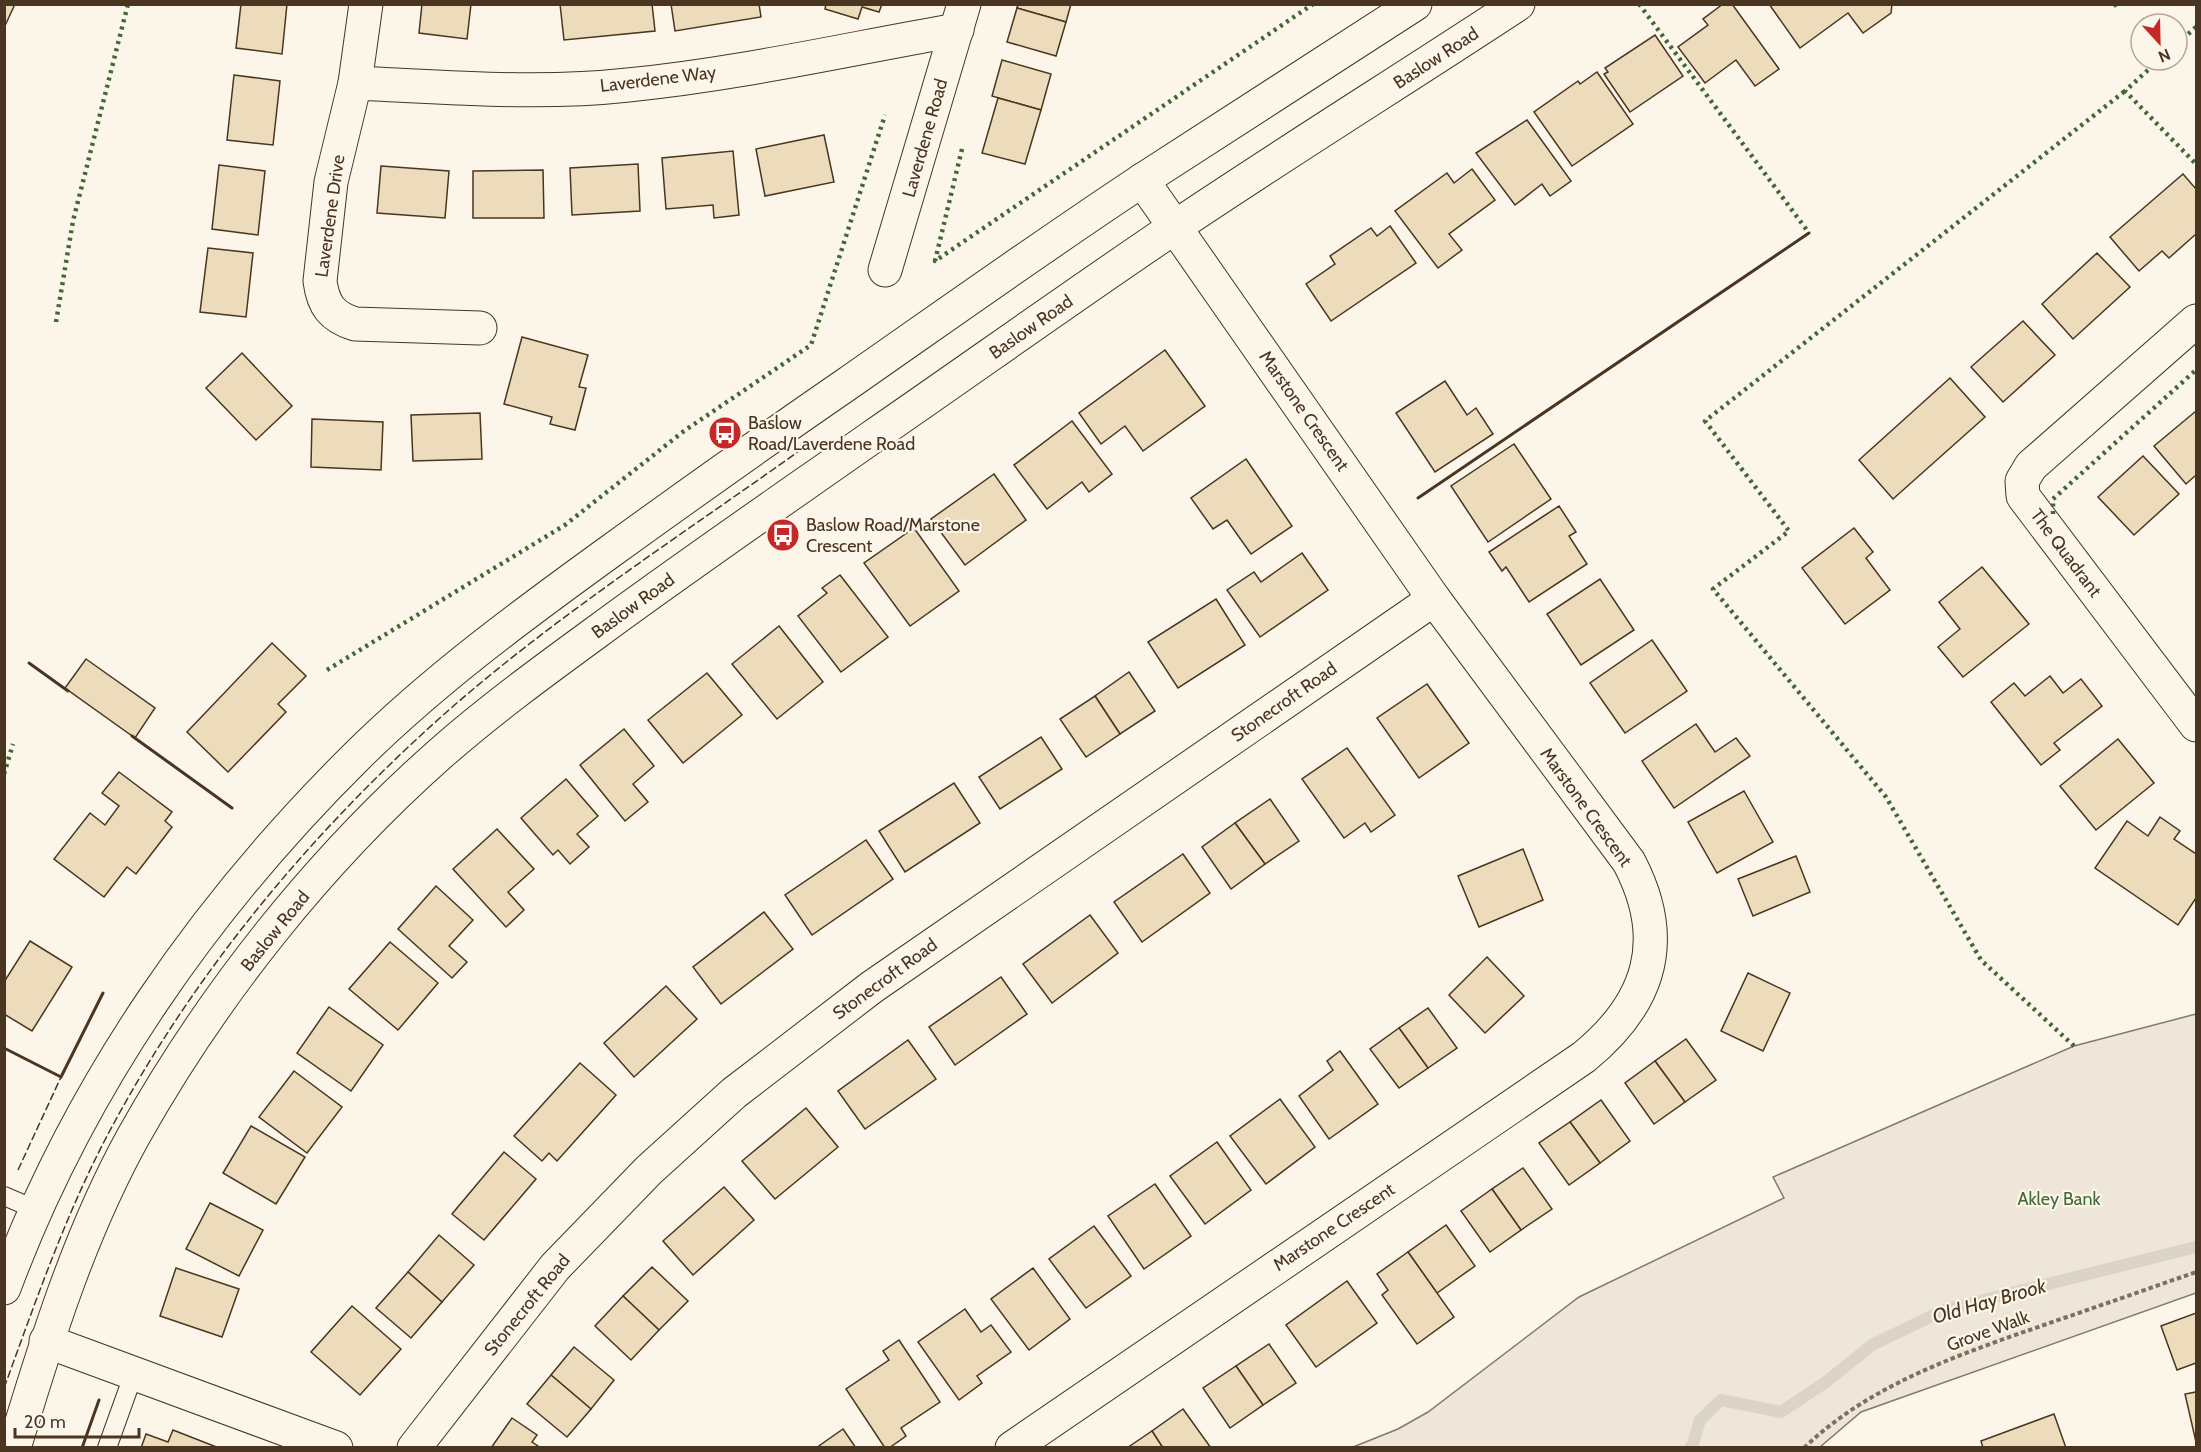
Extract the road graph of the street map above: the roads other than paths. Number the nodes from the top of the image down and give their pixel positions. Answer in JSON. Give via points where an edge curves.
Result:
{"nodes":[{"id":1,"x":366,"y":4,"type":"edge"},
{"id":2,"x":1415,"y":4,"type":"edge"},
{"id":3,"x":1518,"y":4,"type":"edge"},
{"id":4,"x":960,"y":17,"type":"edge"},
{"id":5,"x":355,"y":83,"type":"junction"},
{"id":6,"x":1142,"y":180,"type":"junction"},
{"id":7,"x":1176,"y":227,"type":"junction"},
{"id":8,"x":885,"y":270,"type":"dead end"},
{"id":9,"x":2196,"y":321,"type":"edge"},
{"id":10,"x":480,"y":328,"type":"dead end"},
{"id":11,"x":1434,"y":599,"type":"junction"},
{"id":12,"x":2196,"y":725,"type":"edge"},
{"id":13,"x":4,"y":1196,"type":"edge"},
{"id":14,"x":37,"y":1210,"type":"junction"},
{"id":15,"x":4,"y":1288,"type":"edge"},
{"id":16,"x":46,"y":1341,"type":"junction"},
{"id":17,"x":134,"y":1373,"type":"junction"},
{"id":18,"x":14,"y":1448,"type":"edge"},
{"id":19,"x":108,"y":1448,"type":"edge"},
{"id":20,"x":336,"y":1448,"type":"edge"},
{"id":21,"x":414,"y":1448,"type":"edge"},
{"id":22,"x":1012,"y":1448,"type":"edge"}],
"edges":[{"from":1,"to":5,"type":"street","name":"Laverdene Drive"},
{"from":2,"to":6,"type":"street"},
{"from":3,"to":7,"type":"street","name":"Baslow Road"},
{"from":4,"to":5,"type":"street","name":"Laverdene Way","via":[[732,70],[627,85],[503,90]]},
{"from":4,"to":8,"type":"street","name":"Laverdene Road"},
{"from":5,"to":10,"type":"street","name":"Laverdene Drive","via":[[331,182],[320,282],[325,303],[336,317],[355,324]]},
{"from":6,"to":7,"type":"street","name":"Marstone Crescent"},
{"from":6,"to":14,"type":"street","via":[[743,455],[531,609],[431,689],[359,754],[284,832],[217,911],[156,995],[101,1081]]},
{"from":7,"to":11,"type":"street","name":"Marstone Crescent"},
{"from":7,"to":16,"type":"street","name":"Baslow Road","via":[[610,622],[442,753],[371,820],[302,894],[201,1028],[132,1139],[83,1244]]},
{"from":9,"to":12,"type":"street","name":"The Quadrant","via":[[2031,466],[2022,481],[2023,496]]},
{"from":11,"to":21,"type":"street","name":"Stonecroft Road","via":[[882,980],[734,1093],[649,1170],[555,1267]]},
{"from":11,"to":22,"type":"street","name":"Marstone Crescent","via":[[1629,862],[1649,915],[1651,934],[1651,955],[1637,996],[1614,1030],[1584,1057]]},
{"from":13,"to":14,"type":"lane"},
{"from":14,"to":15,"type":"street"},
{"from":16,"to":17,"type":"street"},
{"from":16,"to":18,"type":"street","name":"Baslow Road"},
{"from":17,"to":19,"type":"lane"},
{"from":17,"to":20,"type":"street"}]}
